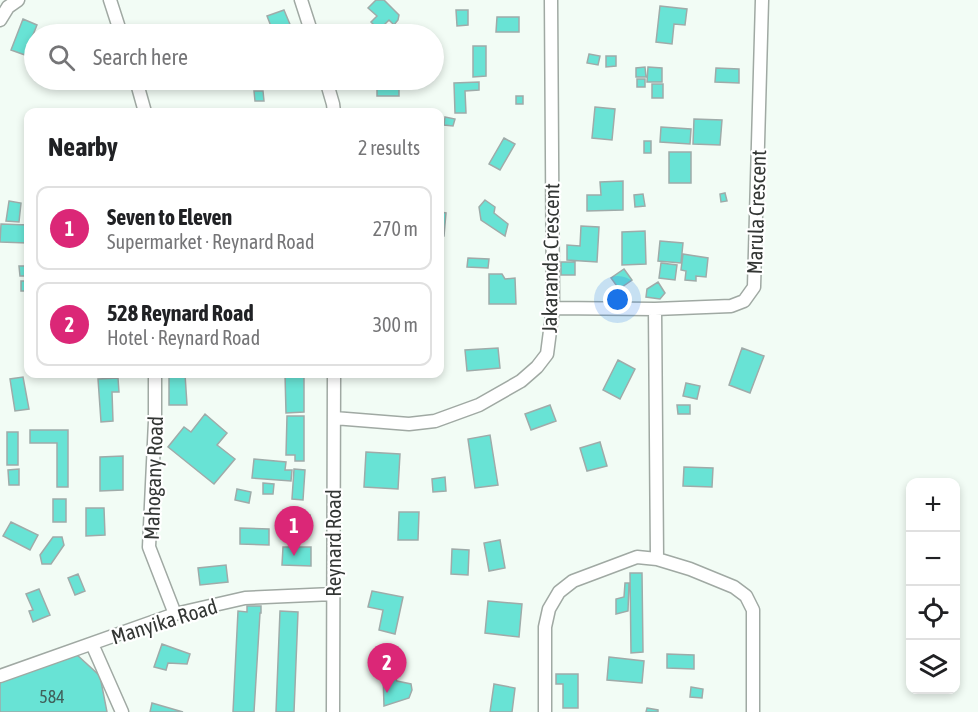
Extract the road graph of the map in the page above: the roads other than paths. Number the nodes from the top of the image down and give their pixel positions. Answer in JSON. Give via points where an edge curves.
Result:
{"nodes":[{"id":1,"x":18,"y":0,"type":"edge"},
{"id":2,"x":110,"y":0,"type":"edge"},
{"id":3,"x":301,"y":0,"type":"edge"},
{"id":4,"x":551,"y":0,"type":"edge"},
{"id":5,"x":762,"y":0,"type":"edge"},
{"id":6,"x":0,"y":20,"type":"edge"},
{"id":7,"x":118,"y":24,"type":"edge"},
{"id":8,"x":309,"y":24,"type":"edge"},
{"id":9,"x":139,"y":90,"type":"edge"},
{"id":10,"x":329,"y":90,"type":"edge"},
{"id":11,"x":144,"y":108,"type":"edge"},
{"id":12,"x":334,"y":108,"type":"edge"},
{"id":13,"x":553,"y":308,"type":"junction"},
{"id":14,"x":656,"y":309,"type":"junction"},
{"id":15,"x":155,"y":378,"type":"edge"},
{"id":16,"x":334,"y":378,"type":"edge"},
{"id":17,"x":334,"y":418,"type":"junction"},
{"id":18,"x":657,"y":559,"type":"junction"},
{"id":19,"x":333,"y":594,"type":"junction"},
{"id":20,"x":175,"y":614,"type":"junction"},
{"id":21,"x":92,"y":644,"type":"junction"},
{"id":22,"x":0,"y":676,"type":"edge"},
{"id":23,"x":122,"y":712,"type":"edge"},
{"id":24,"x":333,"y":712,"type":"edge"},
{"id":25,"x":545,"y":712,"type":"edge"},
{"id":26,"x":753,"y":712,"type":"edge"}],
"edges":[{"from":1,"to":6,"type":"street"},
{"from":2,"to":7,"type":"street"},
{"from":3,"to":8,"type":"street"},
{"from":4,"to":13,"type":"street","name":"Jakaranda Crescent"},
{"from":5,"to":14,"type":"street","name":"Marula Crescent","via":[[754,287],[744,301],[731,306]]},
{"from":9,"to":11,"type":"street"},
{"from":10,"to":12,"type":"street"},
{"from":13,"to":14,"type":"street","name":"Marula Crescent"},
{"from":13,"to":17,"type":"street","name":"Jakaranda Crescent","via":[[547,354],[521,381],[479,405],[435,421],[409,424]]},
{"from":14,"to":18,"type":"street"},
{"from":15,"to":20,"type":"street","name":"Mahogany Road","via":[[149,548]]},
{"from":16,"to":17,"type":"street","name":"Reynard Road"},
{"from":17,"to":19,"type":"street","name":"Reynard Road"},
{"from":18,"to":25,"type":"street","via":[[637,557],[573,581],[559,592],[545,627]]},
{"from":18,"to":26,"type":"street","via":[[734,587],[746,596],[753,610]]},
{"from":19,"to":20,"type":"street","name":"Manyika Road","via":[[245,598]]},
{"from":19,"to":24,"type":"street","name":"Reynard Road"},
{"from":20,"to":21,"type":"street","name":"Manyika Road"},
{"from":21,"to":22,"type":"street","name":"Manyika Road"},
{"from":21,"to":23,"type":"street"}]}
